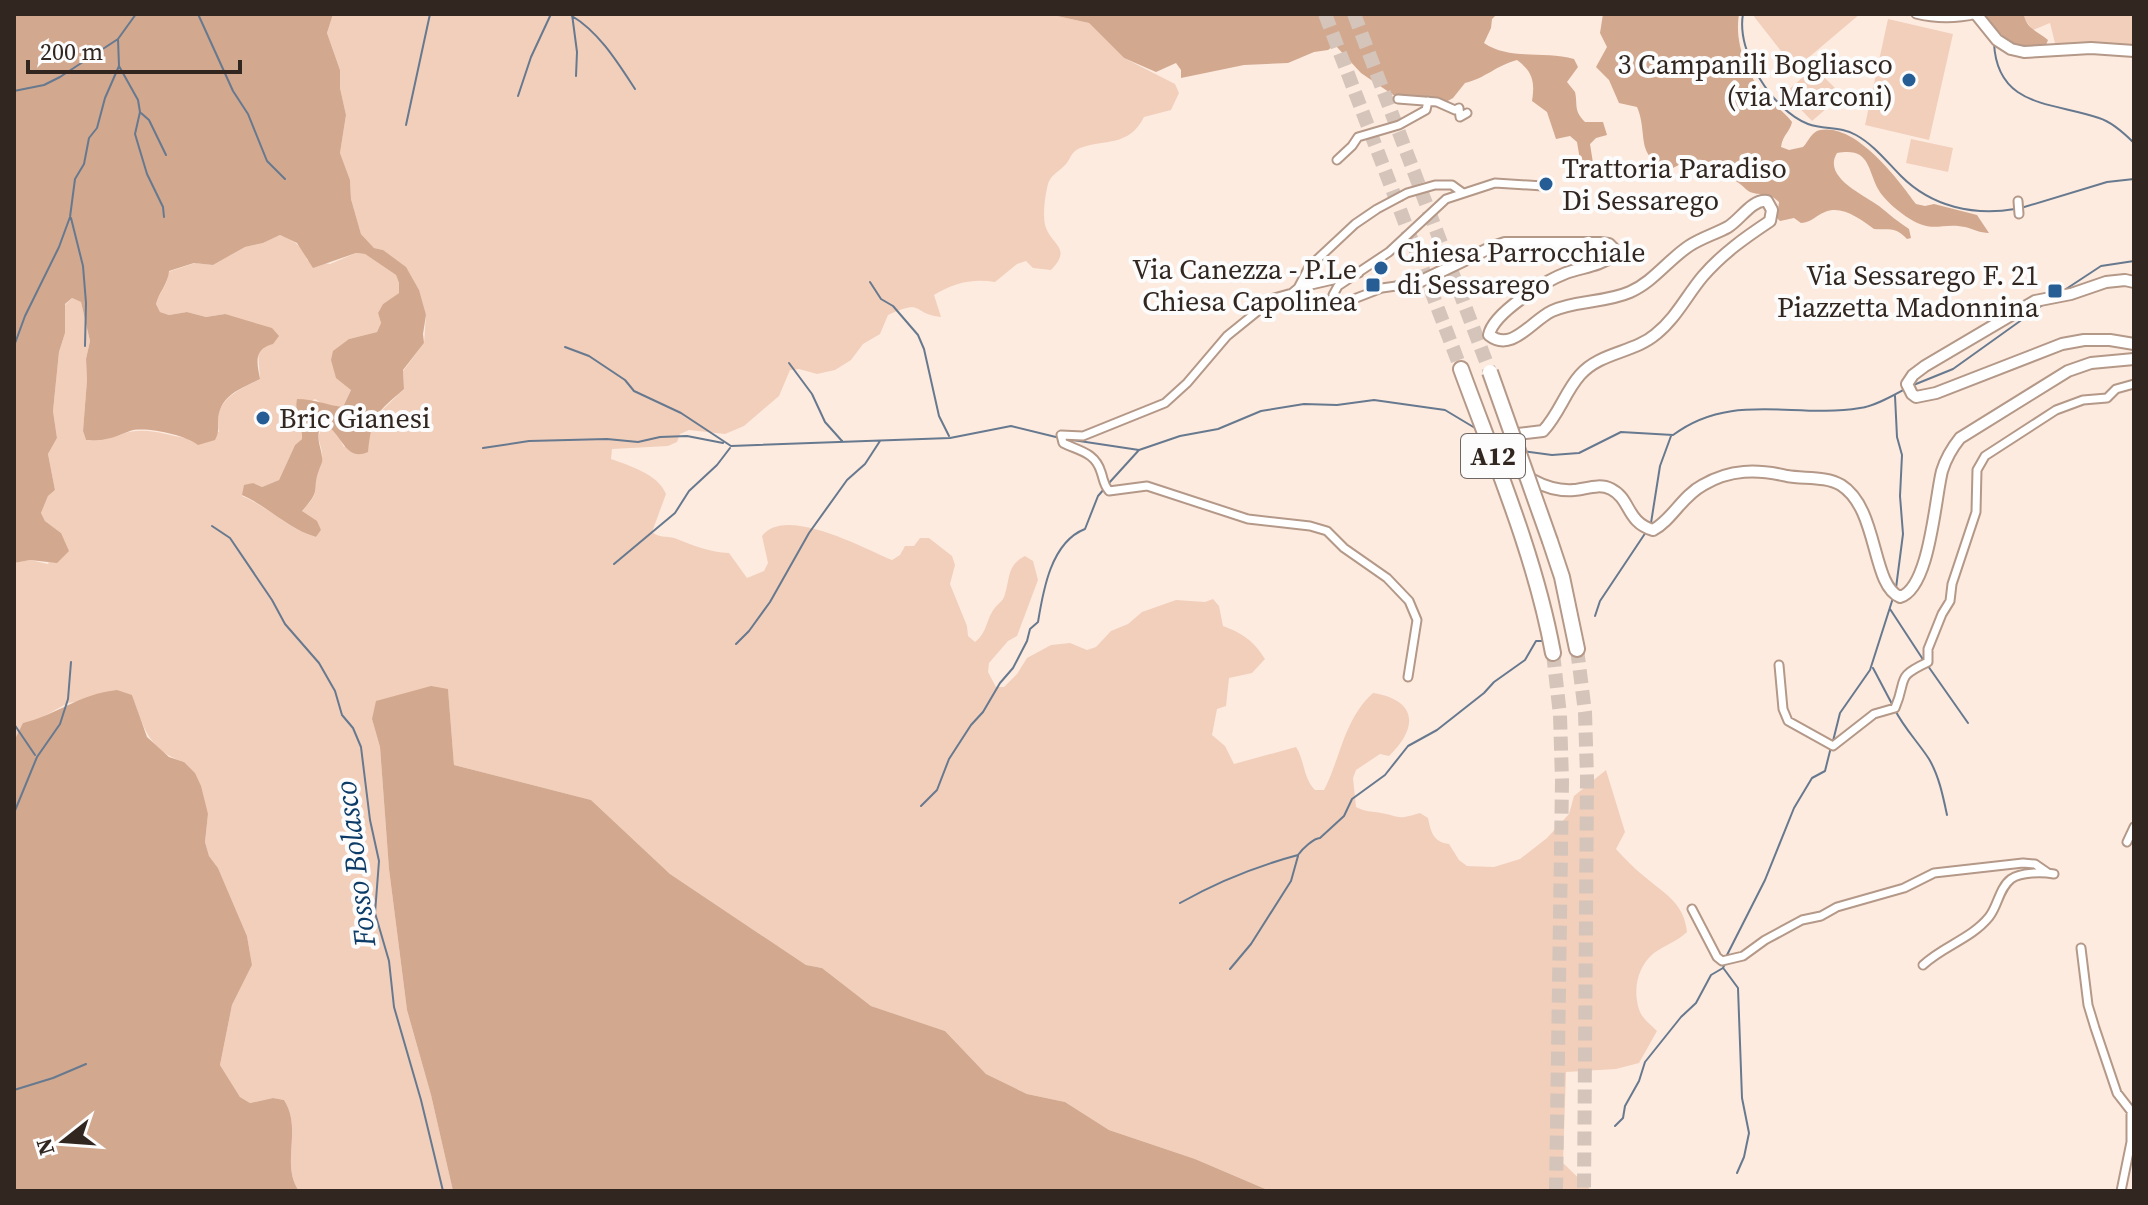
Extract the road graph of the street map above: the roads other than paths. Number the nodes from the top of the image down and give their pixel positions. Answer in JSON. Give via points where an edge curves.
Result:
{"nodes":[{"id":1,"x":1916,"y":14,"type":"edge"},
{"id":2,"x":1976,"y":14,"type":"edge"},
{"id":3,"x":2134,"y":51,"type":"edge"},
{"id":4,"x":1398,"y":99,"type":"dead end"},
{"id":5,"x":1428,"y":101,"type":"junction"},
{"id":6,"x":1467,"y":113,"type":"dead end"},
{"id":7,"x":1337,"y":160,"type":"dead end"},
{"id":8,"x":1543,"y":186,"type":"dead end"},
{"id":9,"x":1463,"y":193,"type":"junction"},
{"id":10,"x":2018,"y":201,"type":"dead end"},
{"id":11,"x":2019,"y":214,"type":"dead end"},
{"id":12,"x":1359,"y":273,"type":"junction"},
{"id":13,"x":2134,"y":282,"type":"edge"},
{"id":14,"x":1417,"y":283,"type":"joint"},
{"id":15,"x":1298,"y":288,"type":"junction"},
{"id":16,"x":2134,"y":344,"type":"edge"},
{"id":17,"x":2134,"y":359,"type":"edge"},
{"id":18,"x":1461,"y":369,"type":"tunnel mouth"},
{"id":19,"x":1490,"y":372,"type":"tunnel mouth"},
{"id":20,"x":2134,"y":384,"type":"edge"},
{"id":21,"x":1577,"y":649,"type":"tunnel mouth"},
{"id":22,"x":1553,"y":653,"type":"tunnel mouth"},
{"id":23,"x":1779,"y":665,"type":"dead end"},
{"id":24,"x":1408,"y":677,"type":"dead end"},
{"id":25,"x":2134,"y":827,"type":"edge"},
{"id":26,"x":2127,"y":842,"type":"dead end"},
{"id":27,"x":1692,"y":909,"type":"dead end"},
{"id":28,"x":2081,"y":948,"type":"dead end"},
{"id":29,"x":1923,"y":965,"type":"dead end"},
{"id":30,"x":2121,"y":1191,"type":"edge"}],
"edges":[{"from":1,"to":2,"type":"street"},
{"from":2,"to":3,"type":"street","via":[[2011,49]]},
{"from":4,"to":5,"type":"street"},
{"from":5,"to":6,"type":"street","via":[[1459,108],[1460,117]]},
{"from":5,"to":7,"type":"street","via":[[1426,110],[1414,118],[1358,137]]},
{"from":8,"to":9,"type":"street","via":[[1495,183]]},
{"from":9,"to":12,"type":"street","via":[[1438,204]]},
{"from":9,"to":15,"type":"street","via":[[1452,185],[1435,185],[1391,200],[1355,224],[1309,267]]},
{"from":10,"to":11,"type":"street"},
{"from":12,"to":14,"type":"street","via":[[1334,290],[1337,303]]},
{"from":12,"to":15,"type":"street","via":[[1353,270]]},
{"from":13,"to":16,"type":"street","via":[[2106,282],[2035,301],[1925,366],[1908,388],[1916,397],[1936,393],[2062,344]]},
{"from":14,"to":17,"type":"street","via":[[1505,243],[1600,243],[1614,249],[1605,262],[1548,280],[1500,316],[1489,335],[1508,341],[1556,309],[1631,292],[1688,246],[1727,227],[1756,202],[1770,203],[1770,221],[1730,249],[1654,335],[1588,367],[1543,431],[1507,437],[1502,449],[1522,473],[1555,490],[1613,490],[1641,527],[1653,530],[1685,498],[1723,476],[1760,470],[1831,480],[1856,500],[1883,579],[1894,595],[1906,595],[1914,585],[1943,470],[1960,438],[2068,371]]},
{"from":15,"to":24,"type":"street","via":[[1274,298],[1227,336],[1165,403],[1083,436],[1061,438],[1090,455],[1106,488],[1147,486],[1248,519],[1327,531],[1409,601],[1417,620]]},
{"from":18,"to":22,"type":"highway","number":"A12","via":[[1525,543]]},
{"from":19,"to":21,"type":"highway","number":"A12","bridge":true,"via":[[1562,577]]},
{"from":20,"to":23,"type":"street","via":[[2107,398],[2056,410],[1985,456],[1977,470],[1976,512],[1950,601],[1928,649],[1928,662],[1910,670],[1895,708],[1874,714],[1833,746],[1788,721]]},
{"from":25,"to":26,"type":"street"},
{"from":27,"to":29,"type":"street","via":[[1722,961],[1743,956],[1802,920],[1904,888],[1934,873],[2023,863],[2051,875],[2011,879],[1989,917]]},
{"from":28,"to":30,"type":"street","via":[[2095,1028],[2117,1093],[2131,1111]]}]}
